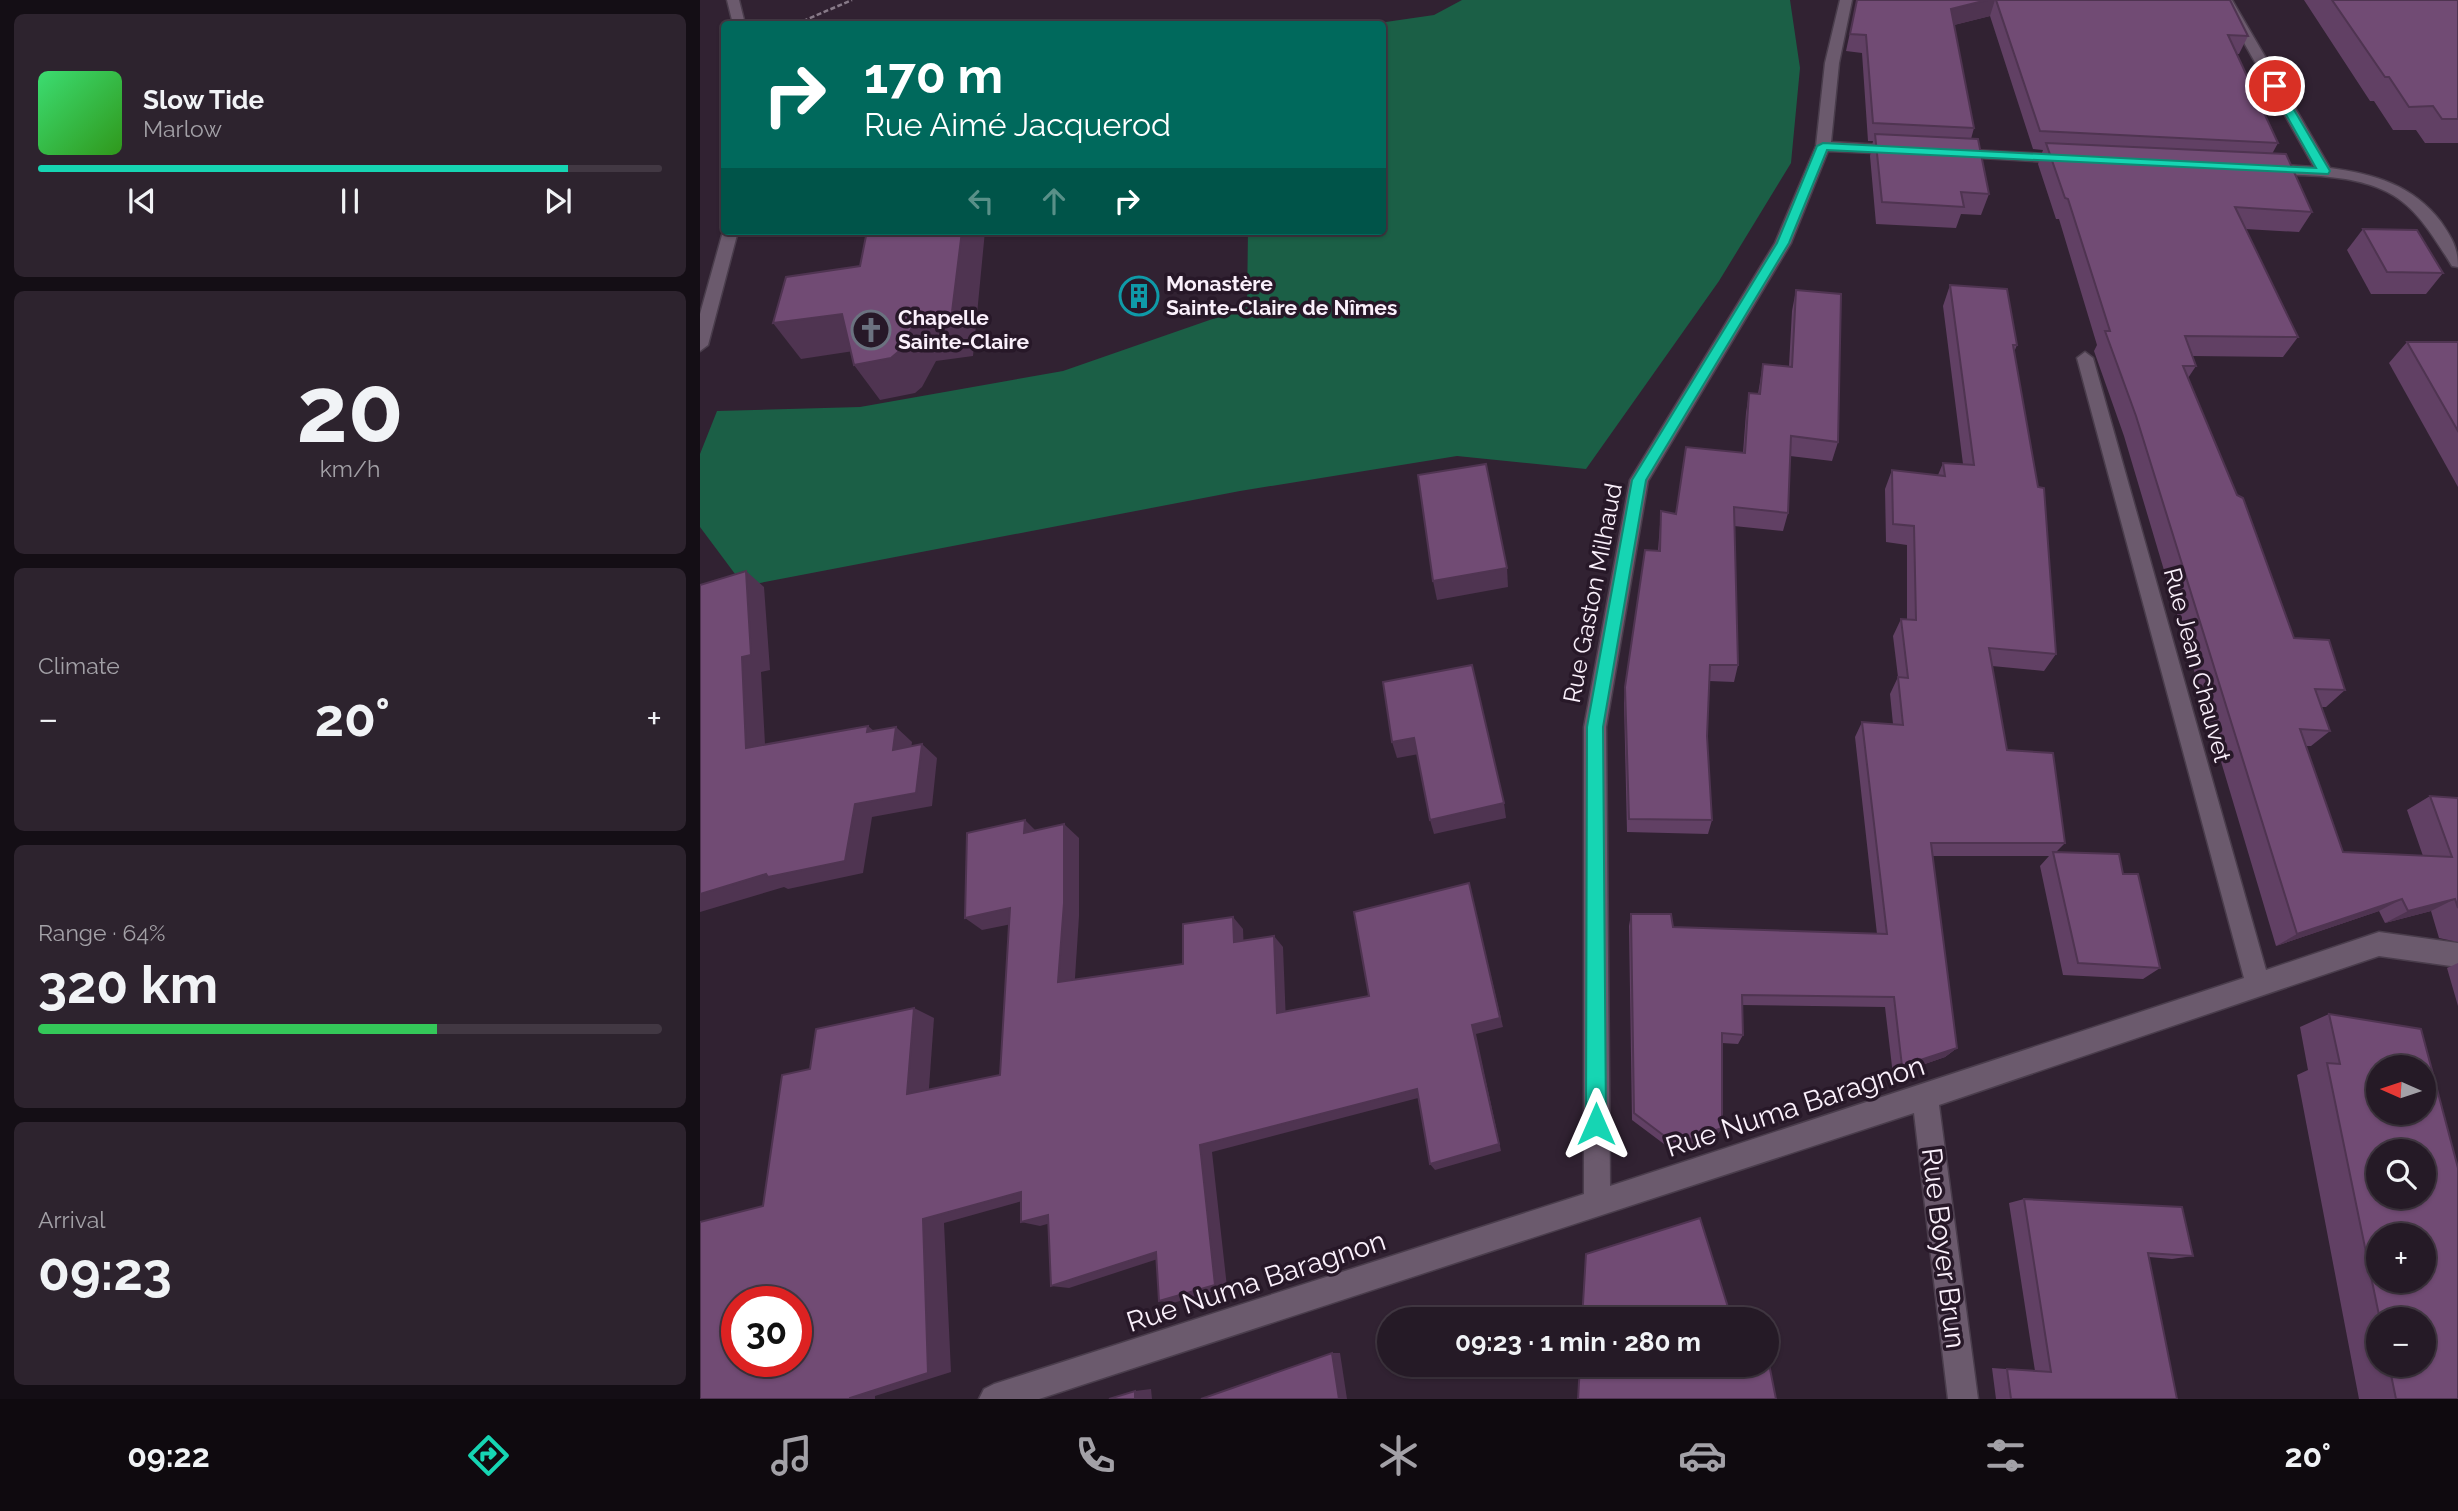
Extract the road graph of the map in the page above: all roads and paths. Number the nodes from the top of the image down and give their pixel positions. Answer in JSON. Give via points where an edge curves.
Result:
{"nodes":[{"id":1,"x":733,"y":0,"type":"edge"},
{"id":2,"x":852,"y":0,"type":"edge"},
{"id":3,"x":1846,"y":0,"type":"edge"},
{"id":4,"x":2226,"y":0,"type":"edge"},
{"id":5,"x":738,"y":21,"type":"edge"},
{"id":6,"x":803,"y":21,"type":"edge"},
{"id":7,"x":1823,"y":146,"type":"junction"},
{"id":8,"x":2087,"y":160,"type":"edge"},
{"id":9,"x":2255,"y":168,"type":"edge"},
{"id":10,"x":2324,"y":171,"type":"junction"},
{"id":11,"x":729,"y":235,"type":"edge"},
{"id":12,"x":2458,"y":262,"type":"edge"},
{"id":13,"x":700,"y":345,"type":"edge"},
{"id":14,"x":2085,"y":358,"type":"dead end"},
{"id":15,"x":2458,"y":954,"type":"edge"},
{"id":16,"x":2259,"y":985,"type":"junction"},
{"id":17,"x":1925,"y":1097,"type":"junction"},
{"id":18,"x":1597,"y":1203,"type":"junction"},
{"id":19,"x":994,"y":1399,"type":"edge"},
{"id":20,"x":1963,"y":1399,"type":"edge"}],
"edges":[{"from":1,"to":5,"type":"street"},
{"from":2,"to":6,"type":"path"},
{"from":3,"to":7,"type":"street","name":"Rue Gaston Milhaud","via":[[1832,63]]},
{"from":4,"to":10,"type":"street"},
{"from":7,"to":8,"type":"street"},
{"from":7,"to":18,"type":"street","name":"Rue Gaston Milhaud","via":[[1783,243],[1639,480],[1595,727]]},
{"from":9,"to":10,"type":"street"},
{"from":10,"to":12,"type":"street","via":[[2372,179],[2416,202]]},
{"from":11,"to":13,"type":"street"},
{"from":14,"to":16,"type":"street","name":"Rue Jean Chauvet"},
{"from":15,"to":16,"type":"street","name":"Rue Numa Baragnon","via":[[2379,944]]},
{"from":16,"to":17,"type":"street","name":"Rue Numa Baragnon"},
{"from":17,"to":18,"type":"street","name":"Rue Numa Baragnon"},
{"from":17,"to":20,"type":"street","name":"Rue Boyer Brun"},
{"from":18,"to":19,"type":"street","name":"Rue Numa Baragnon"}]}
